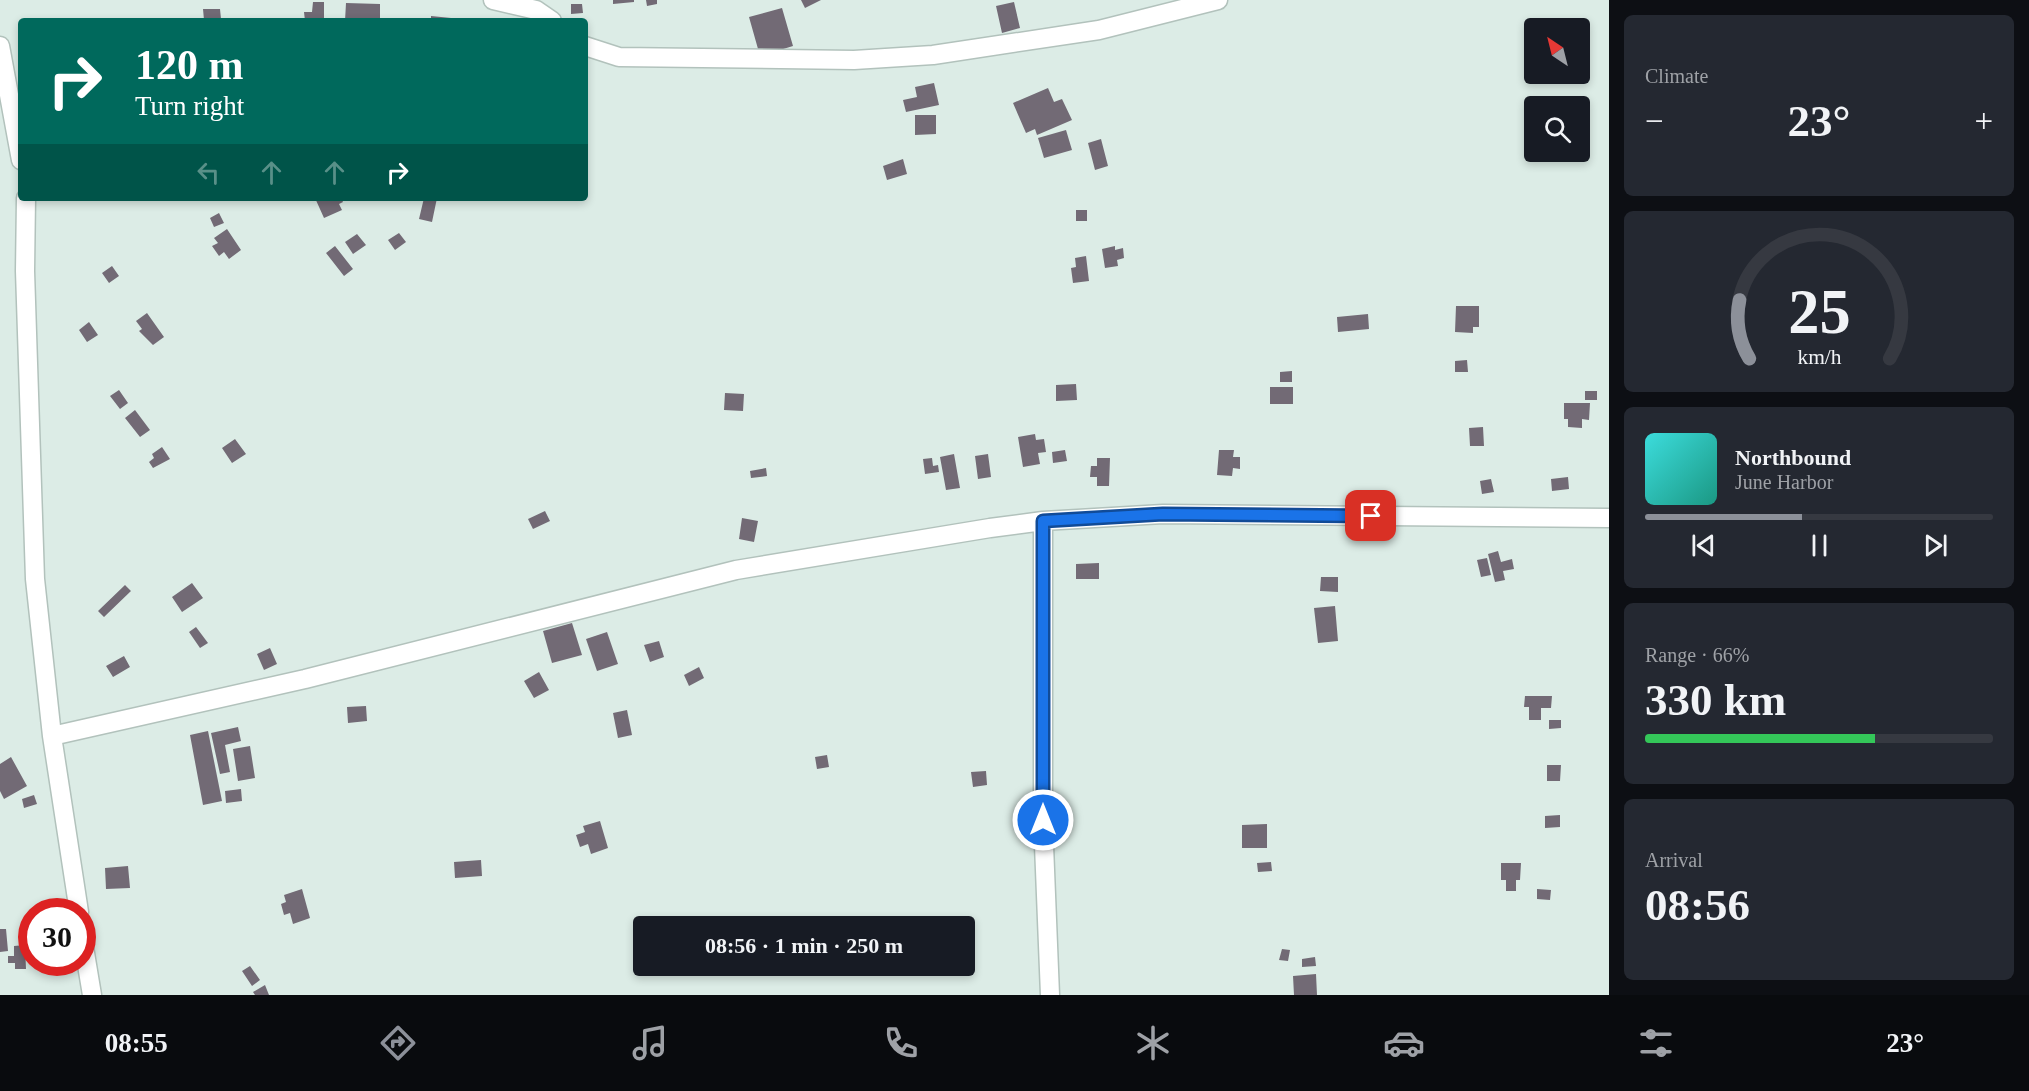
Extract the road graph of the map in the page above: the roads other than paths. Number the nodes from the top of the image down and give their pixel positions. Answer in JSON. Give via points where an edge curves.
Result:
{"nodes":[{"id":1,"x":492,"y":0,"type":"edge"},
{"id":2,"x":1218,"y":0,"type":"edge"},
{"id":3,"x":548,"y":18,"type":"edge"},
{"id":4,"x":0,"y":46,"type":"edge"},
{"id":5,"x":588,"y":47,"type":"edge"},
{"id":6,"x":18,"y":144,"type":"edge"},
{"id":7,"x":26,"y":201,"type":"edge"},
{"id":8,"x":1609,"y":518,"type":"edge"},
{"id":9,"x":1043,"y":521,"type":"junction"},
{"id":10,"x":52,"y":736,"type":"junction"},
{"id":11,"x":77,"y":898,"type":"edge"},
{"id":12,"x":89,"y":976,"type":"edge"},
{"id":13,"x":92,"y":995,"type":"edge"},
{"id":14,"x":1050,"y":995,"type":"edge"}],
"edges":[{"from":1,"to":3,"type":"street","via":[[536,10]]},
{"from":2,"to":5,"type":"street","via":[[1099,30],[933,55],[854,60],[620,57]]},
{"from":4,"to":6,"type":"street"},
{"from":7,"to":10,"type":"street","via":[[35,579]]},
{"from":8,"to":9,"type":"street","via":[[1163,514]]},
{"from":9,"to":10,"type":"street","via":[[736,570],[305,679]]},
{"from":9,"to":14,"type":"street","via":[[1043,820]]},
{"from":10,"to":11,"type":"street"},
{"from":12,"to":13,"type":"street"}]}
